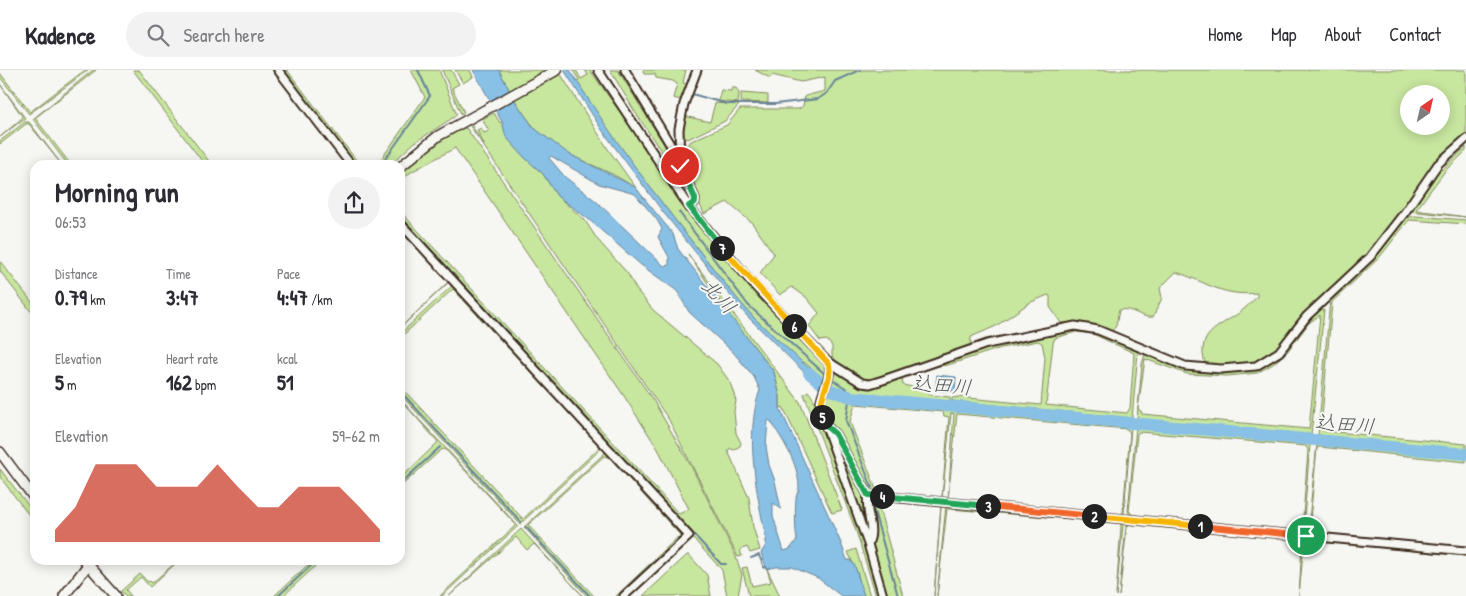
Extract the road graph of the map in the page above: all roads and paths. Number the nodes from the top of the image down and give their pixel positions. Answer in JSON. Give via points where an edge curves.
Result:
{"nodes":[{"id":1,"x":278,"y":70,"type":"edge"},
{"id":2,"x":557,"y":70,"type":"edge"},
{"id":3,"x":598,"y":70,"type":"edge"},
{"id":4,"x":625,"y":70,"type":"edge"},
{"id":5,"x":697,"y":70,"type":"edge"},
{"id":6,"x":1466,"y":139,"type":"edge"},
{"id":7,"x":679,"y":159,"type":"junction"},
{"id":8,"x":347,"y":160,"type":"edge"},
{"id":9,"x":405,"y":163,"type":"edge"},
{"id":10,"x":689,"y":206,"type":"junction"},
{"id":11,"x":405,"y":228,"type":"edge"},
{"id":12,"x":828,"y":361,"type":"junction"},
{"id":13,"x":824,"y":424,"type":"junction"},
{"id":14,"x":0,"y":452,"type":"edge"},
{"id":15,"x":30,"y":491,"type":"edge"},
{"id":16,"x":868,"y":495,"type":"junction"},
{"id":17,"x":868,"y":544,"type":"junction"},
{"id":18,"x":1466,"y":551,"type":"edge"},
{"id":19,"x":86,"y":565,"type":"edge"},
{"id":20,"x":90,"y":565,"type":"edge"},
{"id":21,"x":64,"y":596,"type":"edge"},
{"id":22,"x":116,"y":596,"type":"edge"},
{"id":23,"x":624,"y":596,"type":"edge"},
{"id":24,"x":883,"y":596,"type":"edge"}],
"edges":[{"from":1,"to":8,"type":"street"},
{"from":2,"to":9,"type":"main road","via":[[429,142]]},
{"from":3,"to":10,"type":"street"},
{"from":4,"to":7,"type":"street"},
{"from":5,"to":7,"type":"street","via":[[681,114]]},
{"from":6,"to":12,"type":"street","via":[[1438,164],[1370,257],[1307,316],[1279,352],[1256,366],[1221,369],[1186,366],[1098,330],[1075,326],[987,344],[870,384],[857,381]]},
{"from":7,"to":10,"type":"street","via":[[695,198]]},
{"from":10,"to":12,"type":"street","via":[[736,265]]},
{"from":11,"to":23,"type":"street","via":[[689,536]]},
{"from":12,"to":13,"type":"street","via":[[830,371],[820,406]]},
{"from":13,"to":16,"type":"street","via":[[835,434]]},
{"from":13,"to":17,"type":"street"},
{"from":14,"to":15,"type":"main road"},
{"from":16,"to":17,"type":"street","via":[[866,504],[871,536]]},
{"from":16,"to":18,"type":"street"},
{"from":17,"to":24,"type":"street"},
{"from":19,"to":21,"type":"main road"},
{"from":20,"to":22,"type":"main road"}]}
